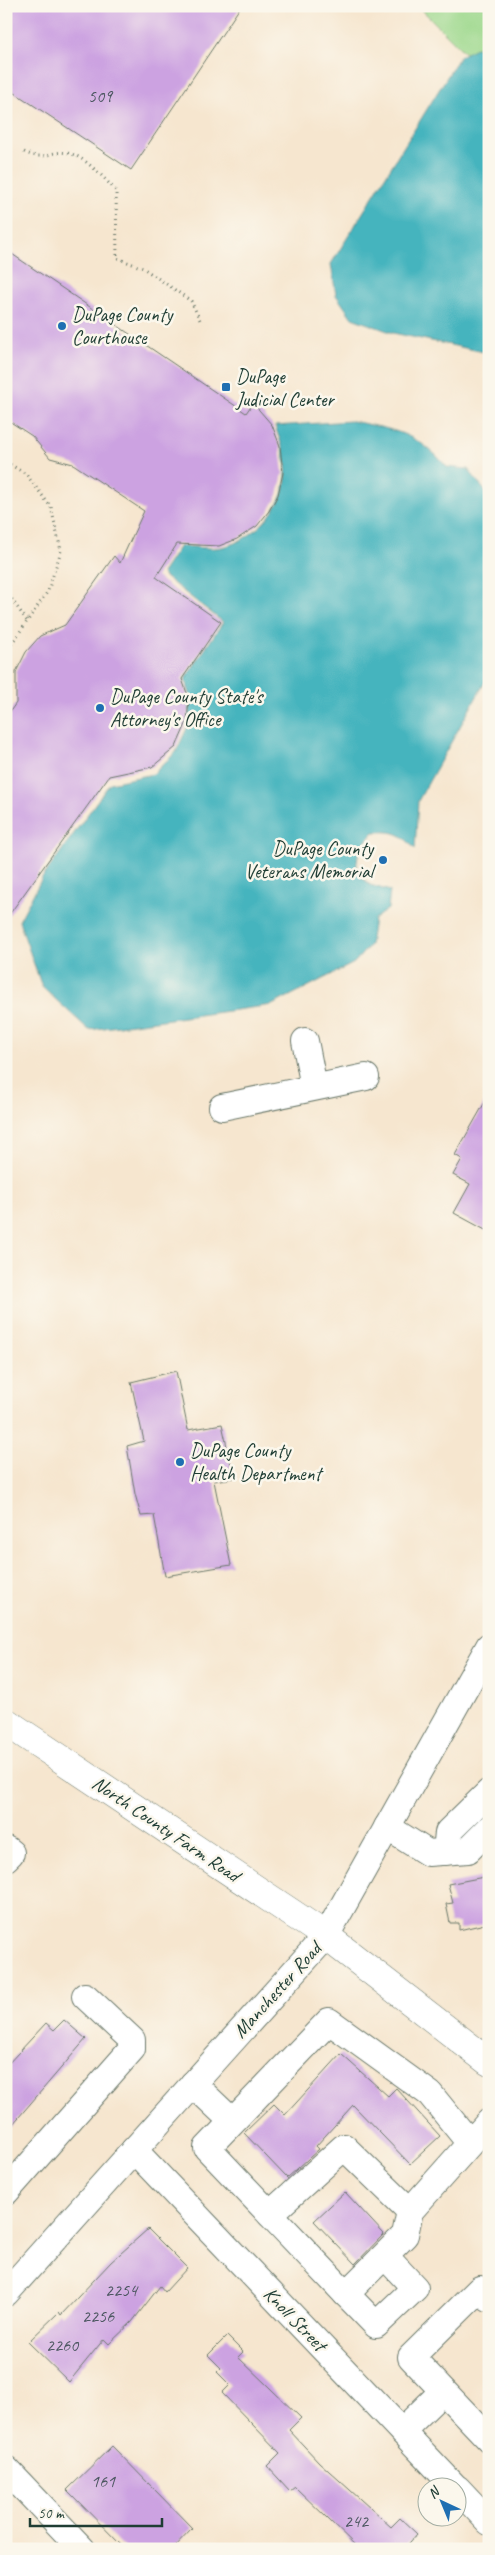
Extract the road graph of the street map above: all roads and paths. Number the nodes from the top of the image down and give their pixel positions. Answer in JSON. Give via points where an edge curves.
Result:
{"nodes":[{"id":1,"x":24,"y":152,"type":"dead end"},
{"id":2,"x":200,"y":320,"type":"dead end"},
{"id":3,"x":6,"y":462,"type":"edge"},
{"id":4,"x":6,"y":591,"type":"edge"},
{"id":5,"x":27,"y":621,"type":"junction"},
{"id":6,"x":6,"y":652,"type":"edge"},
{"id":7,"x":305,"y":1041,"type":"dead end"},
{"id":8,"x":366,"y":1077,"type":"dead end"},
{"id":9,"x":314,"y":1087,"type":"junction"},
{"id":10,"x":222,"y":1107,"type":"dead end"},
{"id":11,"x":489,"y":1646,"type":"edge"},
{"id":12,"x":480,"y":1681,"type":"edge"},
{"id":13,"x":6,"y":1722,"type":"edge"},
{"id":14,"x":489,"y":1792,"type":"edge"},
{"id":15,"x":387,"y":1827,"type":"junction"},
{"id":16,"x":489,"y":1829,"type":"edge"},
{"id":17,"x":6,"y":1849,"type":"edge"},
{"id":18,"x":437,"y":1852,"type":"junction"},
{"id":19,"x":6,"y":1858,"type":"edge"},
{"id":20,"x":326,"y":1936,"type":"junction"},
{"id":21,"x":85,"y":1996,"type":"dead end"},
{"id":22,"x":489,"y":2062,"type":"edge"},
{"id":23,"x":193,"y":2084,"type":"junction"},
{"id":24,"x":232,"y":2121,"type":"junction"},
{"id":25,"x":489,"y":2122,"type":"edge"},
{"id":26,"x":469,"y":2142,"type":"junction"},
{"id":27,"x":134,"y":2150,"type":"junction"},
{"id":28,"x":6,"y":2192,"type":"edge"},
{"id":29,"x":410,"y":2211,"type":"junction"},
{"id":30,"x":270,"y":2214,"type":"junction"},
{"id":31,"x":385,"y":2256,"type":"junction"},
{"id":32,"x":11,"y":2279,"type":"edge"},
{"id":33,"x":346,"y":2294,"type":"junction"},
{"id":34,"x":489,"y":2298,"type":"edge"},
{"id":35,"x":443,"y":2390,"type":"junction"},
{"id":36,"x":402,"y":2432,"type":"junction"},
{"id":37,"x":489,"y":2439,"type":"edge"},
{"id":38,"x":6,"y":2470,"type":"edge"},
{"id":39,"x":447,"y":2478,"type":"edge"},
{"id":40,"x":468,"y":2500,"type":"edge"},
{"id":41,"x":489,"y":2522,"type":"edge"},
{"id":42,"x":82,"y":2549,"type":"edge"}],
"edges":[{"from":1,"to":2,"type":"path","via":[[37,158],[67,153],[95,168],[116,191],[117,258],[144,268],[191,301]]},
{"from":3,"to":5,"type":"path","via":[[26,474],[51,507],[61,552],[48,590]]},
{"from":4,"to":5,"type":"path"},
{"from":5,"to":6,"type":"path"},
{"from":7,"to":9,"type":"street"},
{"from":8,"to":9,"type":"street"},
{"from":9,"to":10,"type":"street"},
{"from":11,"to":12,"type":"street","name":"Manchester Road"},
{"from":12,"to":15,"type":"street","name":"Manchester Road"},
{"from":13,"to":20,"type":"main road","name":"North County Farm Road"},
{"from":14,"to":18,"type":"street","via":[[448,1832]]},
{"from":15,"to":18,"type":"street"},
{"from":15,"to":20,"type":"street","name":"Manchester Road"},
{"from":16,"to":18,"type":"street","via":[[468,1850]]},
{"from":17,"to":19,"type":"street","via":[[11,1853]]},
{"from":20,"to":22,"type":"main road","name":"North County Farm Road"},
{"from":20,"to":23,"type":"street","name":"Manchester Road"},
{"from":21,"to":28,"type":"street","via":[[132,2040],[132,2049]]},
{"from":23,"to":24,"type":"street"},
{"from":23,"to":27,"type":"street","name":"Manchester Road"},
{"from":24,"to":26,"type":"street","via":[[329,2021],[430,2094]]},
{"from":24,"to":30,"type":"street","via":[[206,2148]]},
{"from":25,"to":26,"type":"street"},
{"from":26,"to":29,"type":"street"},
{"from":27,"to":32,"type":"street","name":"Manchester Road"},
{"from":27,"to":36,"type":"street","name":"Knoll Street"},
{"from":29,"to":30,"type":"street","via":[[344,2147]]},
{"from":29,"to":31,"type":"street","via":[[405,2235]]},
{"from":30,"to":33,"type":"street"},
{"from":31,"to":33,"type":"street"},
{"from":31,"to":33,"type":"street","via":[[416,2288],[376,2325]]},
{"from":34,"to":35,"type":"street","via":[[480,2289],[411,2357]]},
{"from":35,"to":36,"type":"street"},
{"from":35,"to":37,"type":"street"},
{"from":36,"to":39,"type":"street","name":"Knoll Street"},
{"from":38,"to":42,"type":"street"},
{"from":40,"to":41,"type":"street","name":"Knoll Street"}]}
